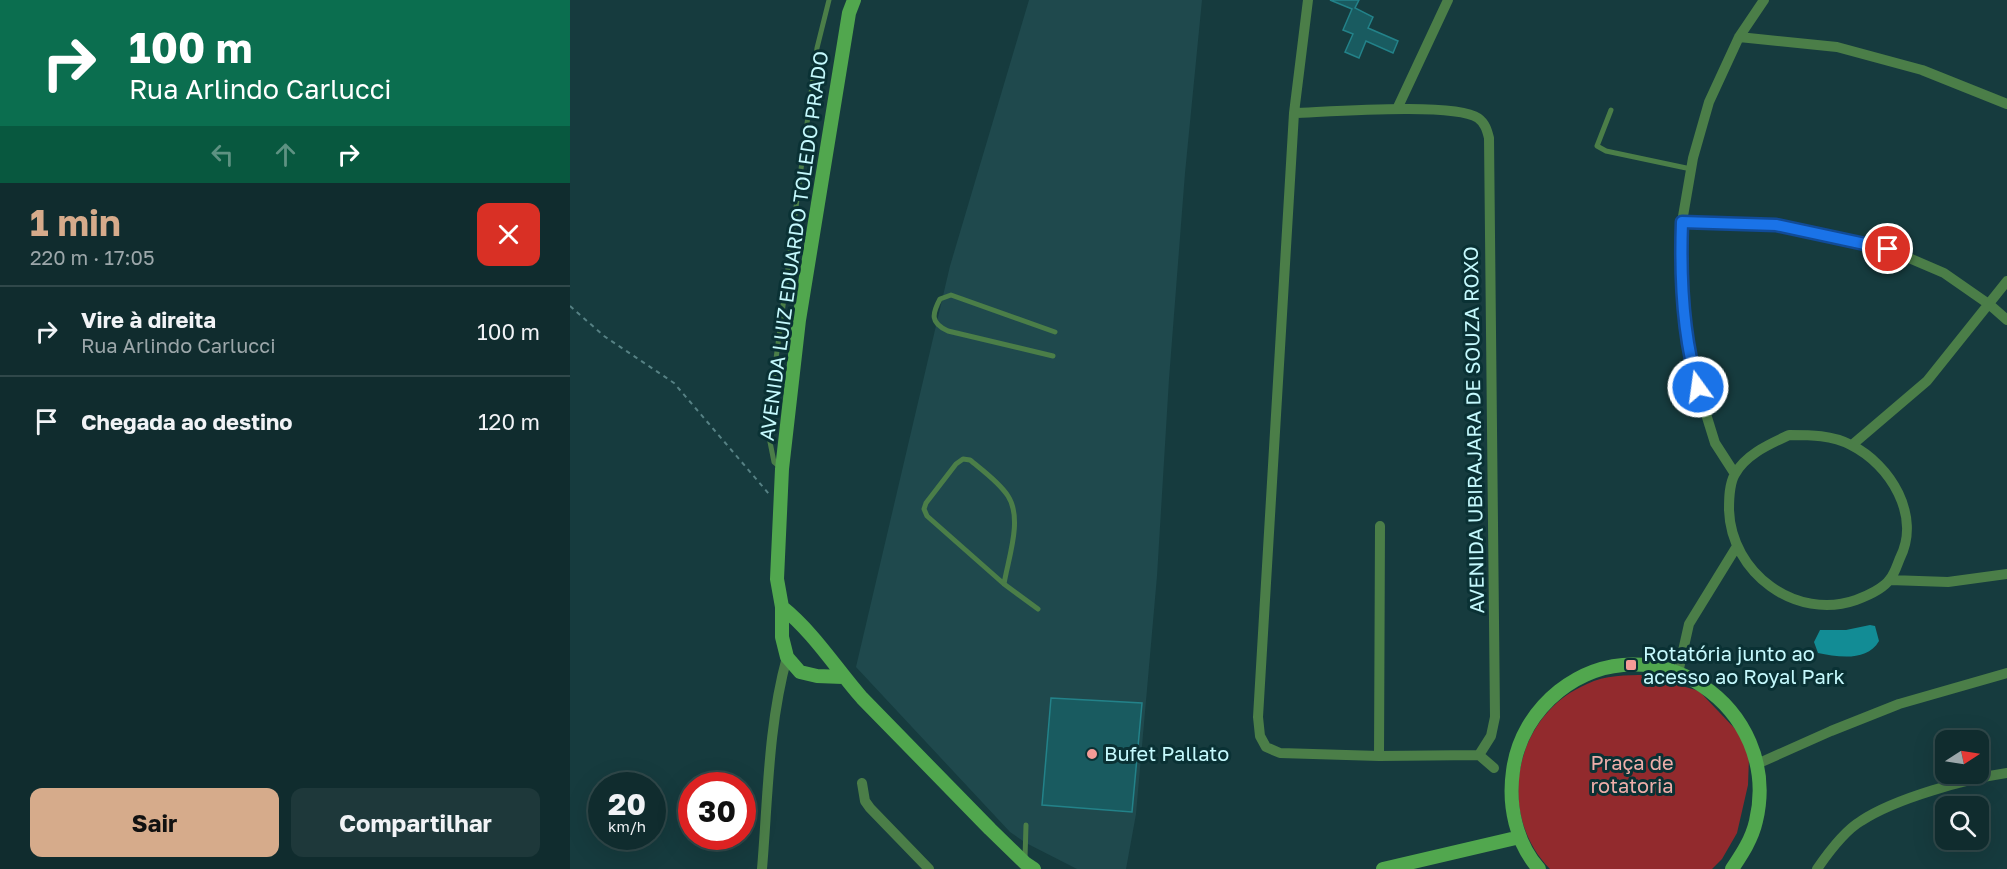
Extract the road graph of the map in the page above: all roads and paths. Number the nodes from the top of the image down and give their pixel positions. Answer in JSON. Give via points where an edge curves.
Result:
{"nodes":[{"id":1,"x":829,"y":0,"type":"edge"},
{"id":2,"x":854,"y":0,"type":"edge"},
{"id":3,"x":1308,"y":0,"type":"edge"},
{"id":4,"x":1448,"y":0,"type":"edge"},
{"id":5,"x":1764,"y":0,"type":"edge"},
{"id":6,"x":1739,"y":36,"type":"junction"},
{"id":7,"x":2007,"y":104,"type":"edge"},
{"id":8,"x":1396,"y":109,"type":"junction"},
{"id":9,"x":1611,"y":110,"type":"dead end"},
{"id":10,"x":1294,"y":113,"type":"junction"},
{"id":11,"x":1691,"y":170,"type":"junction"},
{"id":12,"x":1682,"y":222,"type":"junction"},
{"id":13,"x":2007,"y":281,"type":"edge"},
{"id":14,"x":1990,"y":304,"type":"junction"},
{"id":15,"x":570,"y":306,"type":"edge"},
{"id":16,"x":2007,"y":320,"type":"edge"},
{"id":17,"x":1055,"y":332,"type":"dead end"},
{"id":18,"x":1053,"y":356,"type":"dead end"},
{"id":19,"x":1852,"y":445,"type":"junction"},
{"id":20,"x":782,"y":469,"type":"junction"},
{"id":21,"x":1735,"y":474,"type":"junction"},
{"id":22,"x":779,"y":504,"type":"junction"},
{"id":23,"x":1380,"y":526,"type":"dead end"},
{"id":24,"x":1737,"y":546,"type":"junction"},
{"id":25,"x":2007,"y":574,"type":"edge"},
{"id":26,"x":1890,"y":580,"type":"junction"},
{"id":27,"x":1004,"y":584,"type":"junction"},
{"id":28,"x":782,"y":607,"type":"junction"},
{"id":29,"x":1038,"y":609,"type":"dead end"},
{"id":30,"x":787,"y":657,"type":"junction"},
{"id":31,"x":1678,"y":673,"type":"junction"},
{"id":32,"x":2007,"y":673,"type":"edge"},
{"id":33,"x":843,"y":677,"type":"junction"},
{"id":34,"x":1479,"y":754,"type":"junction"},
{"id":35,"x":1379,"y":756,"type":"junction"},
{"id":36,"x":1757,"y":764,"type":"junction"},
{"id":37,"x":1494,"y":768,"type":"dead end"},
{"id":38,"x":2007,"y":773,"type":"edge"},
{"id":39,"x":862,"y":783,"type":"dead end"},
{"id":40,"x":1026,"y":825,"type":"dead end"},
{"id":41,"x":1520,"y":837,"type":"junction"},
{"id":42,"x":1030,"y":866,"type":"edge"},
{"id":43,"x":762,"y":869,"type":"edge"},
{"id":44,"x":929,"y":869,"type":"edge"},
{"id":45,"x":1383,"y":869,"type":"edge"},
{"id":46,"x":1539,"y":869,"type":"edge"},
{"id":47,"x":1732,"y":869,"type":"edge"},
{"id":48,"x":1817,"y":869,"type":"edge"}],
"edges":[{"from":1,"to":20,"type":"lane","via":[[817,48],[766,427],[774,462]]},
{"from":2,"to":20,"type":"main road","name":"AVENIDA LUIZ EDUARDO TOLEDO PRADO","via":[[799,320]]},
{"from":3,"to":10,"type":"street"},
{"from":4,"to":8,"type":"street"},
{"from":5,"to":6,"type":"street"},
{"from":6,"to":7,"type":"street","via":[[1837,47],[1922,70]]},
{"from":6,"to":11,"type":"street","via":[[1709,102]]},
{"from":8,"to":10,"type":"street"},
{"from":8,"to":34,"type":"street","name":"AVENIDA UBIRAJARA DE SOUZA ROXO","via":[[1465,113],[1486,126],[1489,138],[1495,717],[1491,736]]},
{"from":9,"to":11,"type":"lane","via":[[1597,146]]},
{"from":10,"to":35,"type":"street","via":[[1258,717],[1260,736],[1266,747],[1280,753]]},
{"from":11,"to":12,"type":"street"},
{"from":12,"to":14,"type":"street","via":[[1776,225],[1888,249],[1944,273]]},
{"from":12,"to":21,"type":"street","via":[[1680,284],[1692,369],[1715,443]]},
{"from":13,"to":14,"type":"street"},
{"from":14,"to":16,"type":"street"},
{"from":14,"to":19,"type":"street","via":[[1927,381]]},
{"from":15,"to":22,"type":"path","via":[[604,336],[674,383]]},
{"from":17,"to":18,"type":"lane","via":[[951,295],[940,298],[934,313],[939,327],[948,331]]},
{"from":19,"to":21,"type":"street","via":[[1822,435],[1789,435],[1757,451]]},
{"from":19,"to":26,"type":"street","via":[[1884,468],[1903,501],[1907,544]]},
{"from":20,"to":22,"type":"main road","name":"AVENIDA LUIZ EDUARDO TOLEDO PRADO"},
{"from":21,"to":24,"type":"street","via":[[1729,498],[1729,528]]},
{"from":22,"to":28,"type":"main road","name":"AVENIDA LUIZ EDUARDO TOLEDO PRADO","via":[[777,579]]},
{"from":23,"to":35,"type":"street"},
{"from":24,"to":26,"type":"street","via":[[1742,559],[1760,578],[1787,596],[1811,604],[1839,606],[1866,596]]},
{"from":24,"to":31,"type":"street","via":[[1689,624]]},
{"from":25,"to":26,"type":"street","via":[[1948,582]]},
{"from":27,"to":27,"type":"lane","via":[[1014,524],[1012,506],[1007,494],[970,460],[963,459],[924,509],[927,516]]},
{"from":27,"to":29,"type":"lane"},
{"from":28,"to":30,"type":"main road","name":"AVENIDA LUIZ EDUARDO TOLEDO PRADO"},
{"from":28,"to":33,"type":"main road","via":[[813,636]]},
{"from":30,"to":33,"type":"main road","via":[[800,672]]},
{"from":30,"to":43,"type":"street","via":[[773,724]]},
{"from":31,"to":36,"type":"main road","via":[[1707,687],[1737,717]]},
{"from":31,"to":41,"type":"main road","via":[[1631,665],[1600,669],[1571,682],[1546,702],[1527,727],[1515,756],[1510,788]]},
{"from":32,"to":36,"type":"street","via":[[1899,704]]},
{"from":33,"to":42,"type":"main road"},
{"from":34,"to":35,"type":"street"},
{"from":34,"to":37,"type":"street"},
{"from":36,"to":47,"type":"main road","via":[[1760,793],[1756,821],[1746,848]]},
{"from":38,"to":48,"type":"street","via":[[1972,778],[1880,810],[1858,822]]},
{"from":39,"to":44,"type":"street","via":[[870,808]]},
{"from":40,"to":42,"type":"lane"},
{"from":41,"to":45,"type":"main road"},
{"from":41,"to":46,"type":"main road"}]}
